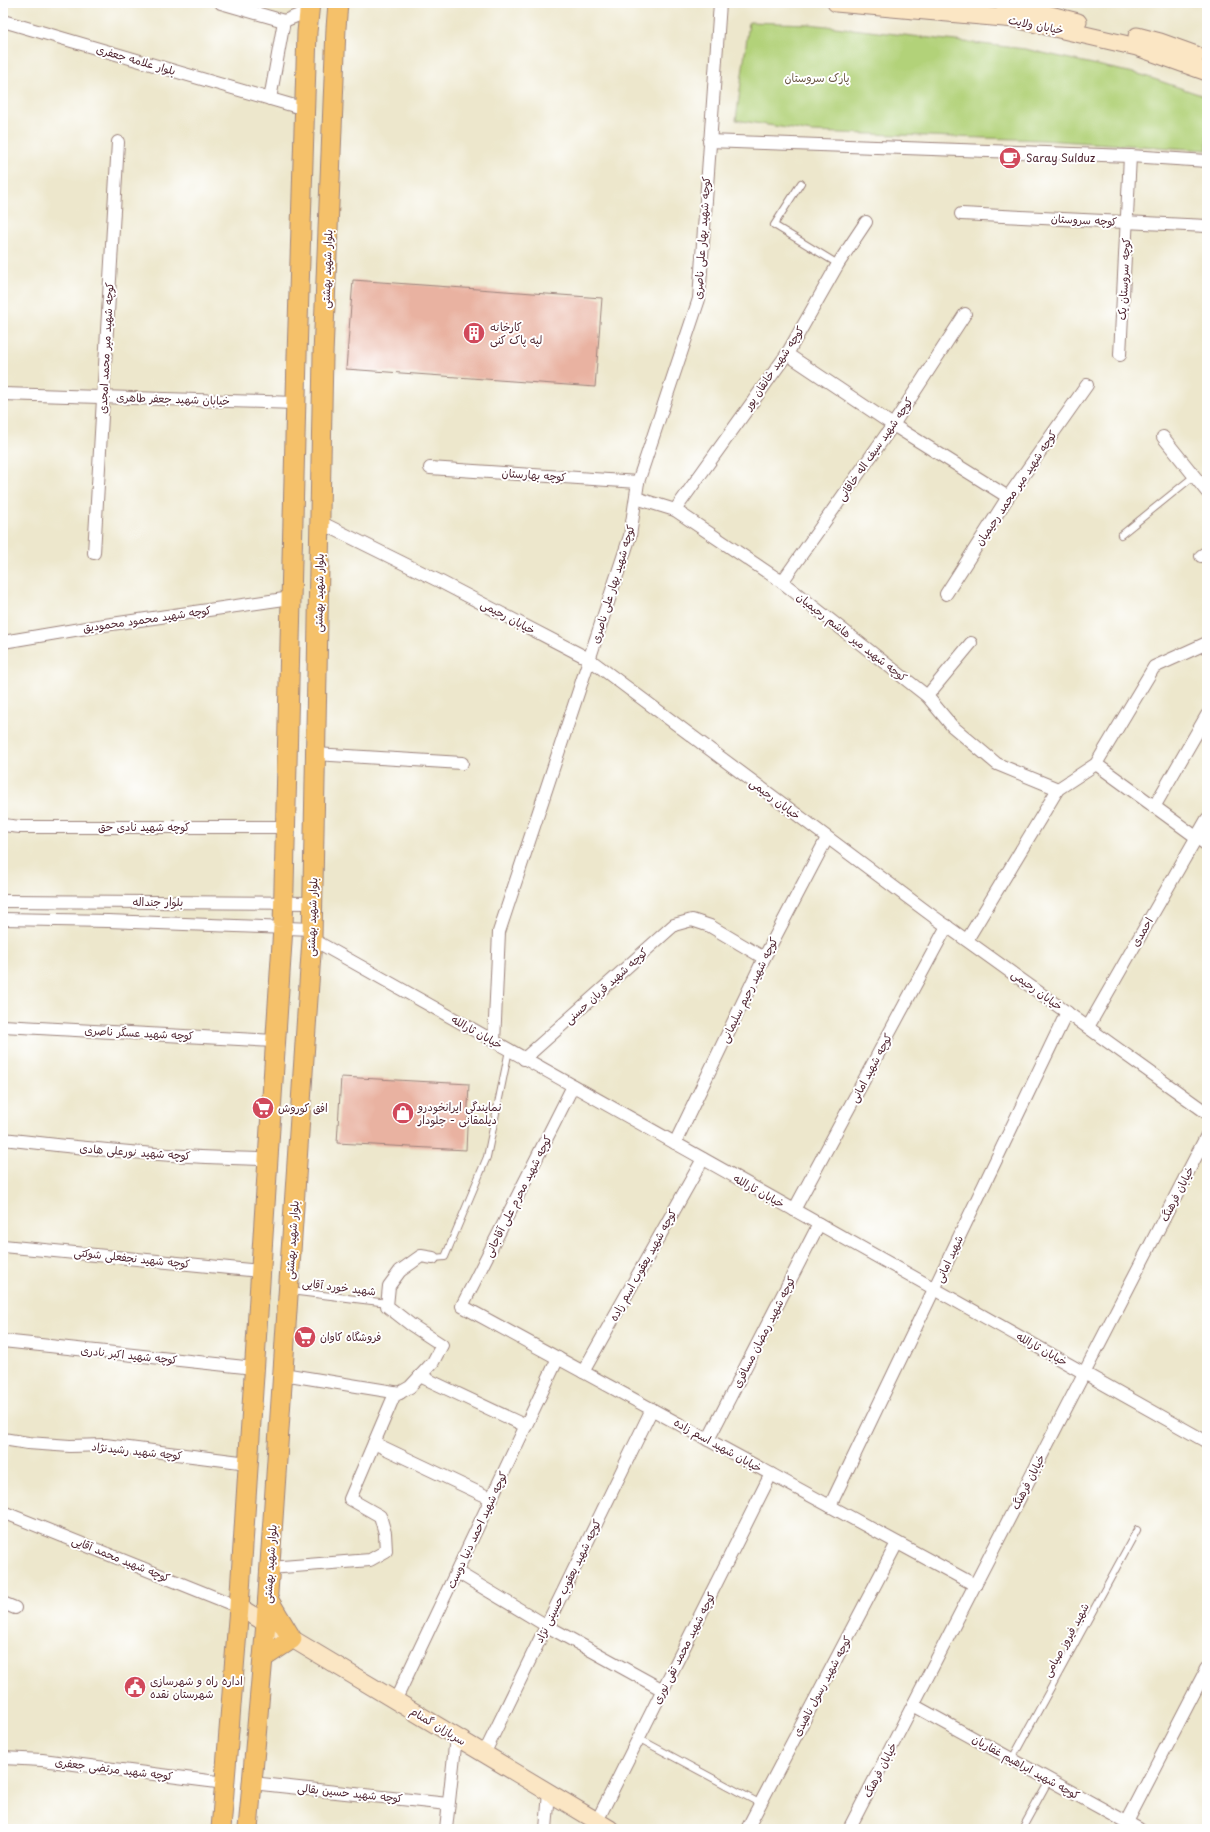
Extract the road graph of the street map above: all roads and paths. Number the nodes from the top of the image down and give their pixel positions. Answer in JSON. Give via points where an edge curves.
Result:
{"nodes":[{"id":1,"x":221,"y":3,"type":"edge"},
{"id":2,"x":338,"y":3,"type":"edge"},
{"id":3,"x":720,"y":3,"type":"edge"},
{"id":4,"x":836,"y":3,"type":"edge"},
{"id":5,"x":1003,"y":3,"type":"edge"},
{"id":6,"x":310,"y":7,"type":"edge"},
{"id":7,"x":1045,"y":8,"type":"edge"},
{"id":8,"x":3,"y":21,"type":"edge"},
{"id":9,"x":284,"y":21,"type":"junction"},
{"id":10,"x":1207,"y":60,"type":"edge"},
{"id":11,"x":1207,"y":72,"type":"edge"},
{"id":12,"x":270,"y":99,"type":"junction"},
{"id":13,"x":305,"y":109,"type":"junction"},
{"id":14,"x":709,"y":141,"type":"junction"},
{"id":15,"x":118,"y":142,"type":"dead end"},
{"id":16,"x":1130,"y":156,"type":"junction"},
{"id":17,"x":1207,"y":161,"type":"edge"},
{"id":18,"x":801,"y":183,"type":"dead end"},
{"id":19,"x":960,"y":214,"type":"dead end"},
{"id":20,"x":866,"y":222,"type":"dead end"},
{"id":21,"x":1127,"y":222,"type":"junction"},
{"id":22,"x":1207,"y":226,"type":"edge"},
{"id":23,"x":838,"y":264,"type":"junction"},
{"id":24,"x":965,"y":314,"type":"dead end"},
{"id":25,"x":787,"y":354,"type":"junction"},
{"id":26,"x":1120,"y":354,"type":"dead end"},
{"id":27,"x":1087,"y":385,"type":"dead end"},
{"id":28,"x":3,"y":394,"type":"edge"},
{"id":29,"x":103,"y":397,"type":"junction"},
{"id":30,"x":296,"y":403,"type":"junction"},
{"id":31,"x":893,"y":425,"type":"junction"},
{"id":32,"x":1163,"y":437,"type":"dead end"},
{"id":33,"x":430,"y":468,"type":"dead end"},
{"id":34,"x":1194,"y":476,"type":"junction"},
{"id":35,"x":638,"y":482,"type":"junction"},
{"id":36,"x":1207,"y":492,"type":"edge"},
{"id":37,"x":1008,"y":497,"type":"junction"},
{"id":38,"x":636,"y":498,"type":"junction"},
{"id":39,"x":675,"y":510,"type":"junction"},
{"id":40,"x":320,"y":522,"type":"junction"},
{"id":41,"x":1121,"y":535,"type":"dead end"},
{"id":42,"x":94,"y":553,"type":"dead end"},
{"id":43,"x":782,"y":582,"type":"junction"},
{"id":44,"x":946,"y":594,"type":"dead end"},
{"id":45,"x":291,"y":598,"type":"junction"},
{"id":46,"x":3,"y":642,"type":"edge"},
{"id":47,"x":971,"y":643,"type":"dead end"},
{"id":48,"x":1207,"y":643,"type":"edge"},
{"id":49,"x":589,"y":659,"type":"junction"},
{"id":50,"x":927,"y":696,"type":"junction"},
{"id":51,"x":1207,"y":715,"type":"edge"},
{"id":52,"x":315,"y":754,"type":"junction"},
{"id":53,"x":462,"y":763,"type":"dead end"},
{"id":54,"x":1096,"y":764,"type":"junction"},
{"id":55,"x":1058,"y":789,"type":"junction"},
{"id":56,"x":1154,"y":807,"type":"junction"},
{"id":57,"x":1207,"y":819,"type":"edge"},
{"id":58,"x":3,"y":825,"type":"edge"},
{"id":59,"x":285,"y":827,"type":"junction"},
{"id":60,"x":1197,"y":837,"type":"junction"},
{"id":61,"x":827,"y":838,"type":"junction"},
{"id":62,"x":1207,"y":845,"type":"edge"},
{"id":63,"x":3,"y":901,"type":"edge"},
{"id":64,"x":46,"y":901,"type":"junction"},
{"id":65,"x":284,"y":902,"type":"junction"},
{"id":66,"x":313,"y":903,"type":"junction"},
{"id":67,"x":3,"y":919,"type":"edge"},
{"id":68,"x":43,"y":920,"type":"junction"},
{"id":69,"x":947,"y":926,"type":"junction"},
{"id":70,"x":283,"y":927,"type":"junction"},
{"id":71,"x":312,"y":934,"type":"junction"},
{"id":72,"x":967,"y":940,"type":"junction"},
{"id":73,"x":764,"y":958,"type":"junction"},
{"id":74,"x":1067,"y":1012,"type":"junction"},
{"id":75,"x":3,"y":1026,"type":"edge"},
{"id":76,"x":1088,"y":1027,"type":"junction"},
{"id":77,"x":274,"y":1041,"type":"junction"},
{"id":78,"x":494,"y":1042,"type":"junction"},
{"id":79,"x":509,"y":1050,"type":"junction"},
{"id":80,"x":524,"y":1059,"type":"junction"},
{"id":81,"x":574,"y":1086,"type":"junction"},
{"id":82,"x":1207,"y":1113,"type":"edge"},
{"id":83,"x":1207,"y":1135,"type":"edge"},
{"id":84,"x":3,"y":1139,"type":"edge"},
{"id":85,"x":675,"y":1143,"type":"junction"},
{"id":86,"x":268,"y":1159,"type":"junction"},
{"id":87,"x":703,"y":1159,"type":"junction"},
{"id":88,"x":794,"y":1210,"type":"junction"},
{"id":89,"x":819,"y":1224,"type":"junction"},
{"id":90,"x":3,"y":1246,"type":"edge"},
{"id":91,"x":433,"y":1258,"type":"joint"},
{"id":92,"x":260,"y":1271,"type":"junction"},
{"id":93,"x":935,"y":1289,"type":"junction"},
{"id":94,"x":288,"y":1291,"type":"junction"},
{"id":95,"x":388,"y":1303,"type":"junction"},
{"id":96,"x":462,"y":1306,"type":"joint"},
{"id":97,"x":3,"y":1341,"type":"edge"},
{"id":98,"x":558,"y":1358,"type":"junction"},
{"id":99,"x":254,"y":1368,"type":"junction"},
{"id":100,"x":583,"y":1372,"type":"junction"},
{"id":101,"x":1085,"y":1373,"type":"junction"},
{"id":102,"x":283,"y":1374,"type":"junction"},
{"id":103,"x":420,"y":1376,"type":"junction"},
{"id":104,"x":400,"y":1393,"type":"junction"},
{"id":105,"x":652,"y":1409,"type":"junction"},
{"id":106,"x":526,"y":1426,"type":"junction"},
{"id":107,"x":3,"y":1439,"type":"edge"},
{"id":108,"x":1206,"y":1439,"type":"edge"},
{"id":109,"x":708,"y":1440,"type":"junction"},
{"id":110,"x":374,"y":1443,"type":"junction"},
{"id":111,"x":248,"y":1463,"type":"junction"},
{"id":112,"x":771,"y":1474,"type":"junction"},
{"id":113,"x":492,"y":1499,"type":"junction"},
{"id":114,"x":830,"y":1506,"type":"junction"},
{"id":115,"x":3,"y":1512,"type":"edge"},
{"id":116,"x":1137,"y":1530,"type":"dead end"},
{"id":117,"x":897,"y":1543,"type":"junction"},
{"id":118,"x":270,"y":1568,"type":"junction"},
{"id":119,"x":457,"y":1572,"type":"junction"},
{"id":120,"x":975,"y":1585,"type":"junction"},
{"id":121,"x":268,"y":1599,"type":"junction"},
{"id":122,"x":3,"y":1603,"type":"edge"},
{"id":123,"x":239,"y":1607,"type":"junction"},
{"id":124,"x":15,"y":1608,"type":"dead end"},
{"id":125,"x":266,"y":1624,"type":"junction"},
{"id":126,"x":547,"y":1626,"type":"junction"},
{"id":127,"x":292,"y":1639,"type":"junction"},
{"id":128,"x":263,"y":1658,"type":"junction"},
{"id":129,"x":1207,"y":1668,"type":"edge"},
{"id":130,"x":662,"y":1690,"type":"junction"},
{"id":131,"x":395,"y":1701,"type":"junction"},
{"id":132,"x":913,"y":1705,"type":"junction"},
{"id":133,"x":456,"y":1737,"type":"junction"},
{"id":134,"x":638,"y":1738,"type":"junction"},
{"id":135,"x":484,"y":1754,"type":"junction"},
{"id":136,"x":3,"y":1758,"type":"edge"},
{"id":137,"x":1012,"y":1759,"type":"junction"},
{"id":138,"x":1049,"y":1780,"type":"junction"},
{"id":139,"x":225,"y":1783,"type":"junction"},
{"id":140,"x":252,"y":1783,"type":"junction"},
{"id":141,"x":549,"y":1792,"type":"junction"},
{"id":142,"x":448,"y":1804,"type":"junction"},
{"id":143,"x":761,"y":1804,"type":"junction"},
{"id":144,"x":1126,"y":1822,"type":"junction"},
{"id":145,"x":603,"y":1825,"type":"edge"},
{"id":146,"x":221,"y":1829,"type":"edge"},
{"id":147,"x":248,"y":1829,"type":"edge"},
{"id":148,"x":446,"y":1829,"type":"edge"},
{"id":149,"x":546,"y":1829,"type":"edge"},
{"id":150,"x":748,"y":1829,"type":"edge"},
{"id":151,"x":849,"y":1829,"type":"edge"},
{"id":152,"x":1022,"y":1829,"type":"edge"},
{"id":153,"x":1139,"y":1829,"type":"edge"}],
"edges":[{"from":1,"to":9,"type":"street"},
{"from":2,"to":40,"type":"main road","name":"بلوار شهید بهشتی","via":[[323,355]]},
{"from":3,"to":14,"type":"street","name":"کوچه شهید بهار علی ناصری"},
{"from":4,"to":11,"type":"main road","name":"خیابان ولایت","via":[[1015,19],[1138,47]]},
{"from":5,"to":7,"type":"main road","name":"خیابان ولایت"},
{"from":6,"to":9,"type":"street"},
{"from":6,"to":13,"type":"main road"},
{"from":7,"to":10,"type":"main road","name":"خیابان ولایت","via":[[1160,42]]},
{"from":8,"to":12,"type":"street","name":"بلوار علامه جعفری"},
{"from":9,"to":12,"type":"street"},
{"from":12,"to":13,"type":"street","name":"بلوار علامه جعفری"},
{"from":13,"to":30,"type":"main road"},
{"from":14,"to":16,"type":"street"},
{"from":14,"to":35,"type":"street","name":"کوچه شهید بهار علی ناصری","via":[[699,299]]},
{"from":15,"to":29,"type":"street","name":"کوچه شهید میر محمد امجدی"},
{"from":16,"to":17,"type":"street"},
{"from":16,"to":21,"type":"street","name":"کوچه سروستان یک"},
{"from":18,"to":23,"type":"lane","via":[[774,225]]},
{"from":19,"to":21,"type":"street","name":"کوچه سروستان"},
{"from":20,"to":23,"type":"street","name":"کوچه شهید خانقان پور"},
{"from":21,"to":22,"type":"street","name":"کوچه سروستان"},
{"from":21,"to":26,"type":"street","name":"کوچه سروستان یک"},
{"from":23,"to":25,"type":"street","name":"کوچه شهید خانقان پور"},
{"from":24,"to":31,"type":"street","name":"کوچه شهید سیف اله خاقانی"},
{"from":25,"to":31,"type":"street"},
{"from":25,"to":39,"type":"street","name":"کوچه شهید خانقان پور"},
{"from":27,"to":37,"type":"street","name":"کوچه شهید میر محمد رحیمیان"},
{"from":28,"to":29,"type":"street","name":"خیابان شهید جعفر طاهری"},
{"from":29,"to":30,"type":"street","name":"خیابان شهید جعفر طاهری"},
{"from":29,"to":42,"type":"street","name":"کوچه شهید میر محمد امجدی"},
{"from":30,"to":45,"type":"main road"},
{"from":31,"to":37,"type":"street"},
{"from":31,"to":43,"type":"street","name":"کوچه شهید سیف اله خاقانی"},
{"from":32,"to":34,"type":"street"},
{"from":33,"to":35,"type":"street","name":"کوچه بهارستان"},
{"from":34,"to":36,"type":"street"},
{"from":34,"to":41,"type":"lane"},
{"from":35,"to":38,"type":"street","name":"کوچه شهید بهار علی ناصری"},
{"from":37,"to":44,"type":"street","name":"کوچه شهید میر محمد رحیمیان"},
{"from":38,"to":39,"type":"street","name":"کوچه شهید میر هاشم رحیمیان"},
{"from":38,"to":49,"type":"street","name":"کوچه شهید بهار علی ناصری","via":[[630,536]]},
{"from":39,"to":43,"type":"street","name":"کوچه شهید میر هاشم رحیمیان"},
{"from":40,"to":49,"type":"street","name":"خیابان رحیمی"},
{"from":40,"to":52,"type":"main road","name":"بلوار شهید بهشتی"},
{"from":43,"to":50,"type":"street","name":"کوچه شهید میر هاشم رحیمیان"},
{"from":45,"to":46,"type":"street","name":"کوچه شهید محمود محمودیق"},
{"from":45,"to":59,"type":"main road"},
{"from":47,"to":50,"type":"street"},
{"from":48,"to":54,"type":"street","via":[[1154,667]]},
{"from":49,"to":61,"type":"street","name":"خیابان رحیمی"},
{"from":49,"to":78,"type":"street","name":"کوچه شهید بهار علی ناصری","via":[[499,932]]},
{"from":50,"to":55,"type":"street","name":"کوچه شهید میر هاشم رحیمیان","via":[[952,726],[997,764]]},
{"from":51,"to":56,"type":"street"},
{"from":52,"to":53,"type":"street"},
{"from":52,"to":66,"type":"main road","name":"بلوار شهید بهشتی"},
{"from":54,"to":55,"type":"street"},
{"from":54,"to":56,"type":"street"},
{"from":55,"to":72,"type":"street"},
{"from":56,"to":60,"type":"street"},
{"from":57,"to":60,"type":"street","name":"احمدی"},
{"from":58,"to":59,"type":"street","name":"کوچه شهید نادی حق"},
{"from":59,"to":65,"type":"main road"},
{"from":60,"to":62,"type":"street"},
{"from":60,"to":76,"type":"street","name":"احمدی"},
{"from":61,"to":69,"type":"street","name":"خیابان رحیمی"},
{"from":61,"to":73,"type":"street","name":"کوچه شهید رحیم سلیمانی"},
{"from":63,"to":64,"type":"street","name":"بلوار جنداله"},
{"from":64,"to":65,"type":"street","name":"بلوار جنداله"},
{"from":64,"to":68,"type":"street"},
{"from":65,"to":66,"type":"street","name":"بلوار جنداله"},
{"from":65,"to":70,"type":"main road"},
{"from":66,"to":71,"type":"main road","name":"بلوار شهید بهشتی"},
{"from":67,"to":68,"type":"street","name":"بلوار جنداله"},
{"from":68,"to":70,"type":"street","name":"بلوار جنداله"},
{"from":69,"to":72,"type":"street","name":"خیابان رحیمی"},
{"from":69,"to":88,"type":"street","name":"کوچه شهید امانی"},
{"from":70,"to":71,"type":"street","name":"بلوار جنداله"},
{"from":70,"to":77,"type":"main road"},
{"from":71,"to":78,"type":"street","name":"خیابان ثارالله"},
{"from":71,"to":94,"type":"main road","name":"بلوار شهید بهشتی"},
{"from":72,"to":74,"type":"street","name":"خیابان رحیمی"},
{"from":73,"to":80,"type":"street","name":"کوچه شهید قربان حسنی","via":[[724,932],[692,920],[674,925]]},
{"from":73,"to":85,"type":"street","name":"کوچه شهید رحیم سلیمانی"},
{"from":74,"to":76,"type":"street","name":"خیابان رحیمی"},
{"from":74,"to":93,"type":"street","name":"شهید امانی"},
{"from":75,"to":77,"type":"street","name":"کوچه شهید عسگر ناصری"},
{"from":76,"to":82,"type":"street","name":"خیابان رحیمی"},
{"from":77,"to":86,"type":"main road"},
{"from":78,"to":79,"type":"street","name":"خیابان ثارالله"},
{"from":79,"to":80,"type":"street","name":"خیابان ثارالله"},
{"from":79,"to":91,"type":"lane","via":[[487,1157],[445,1257]]},
{"from":80,"to":81,"type":"street","name":"خیابان ثارالله"},
{"from":81,"to":85,"type":"street","name":"خیابان ثارالله"},
{"from":81,"to":96,"type":"street","name":"کوچه شهید محرم علی آقاجانی"},
{"from":83,"to":101,"type":"street","name":"خیابان فرهنگ"},
{"from":84,"to":86,"type":"street","name":"کوچه شهید نورعلی هادی","via":[[206,1157]]},
{"from":85,"to":87,"type":"street","name":"خیابان ثارالله"},
{"from":86,"to":92,"type":"main road"},
{"from":87,"to":88,"type":"street","name":"خیابان ثارالله"},
{"from":87,"to":100,"type":"street","name":"کوچه شهید یعقوب اسم زاده"},
{"from":88,"to":89,"type":"street","name":"خیابان ثارالله"},
{"from":89,"to":93,"type":"street","name":"خیابان ثارالله"},
{"from":89,"to":109,"type":"street","name":"کوچه شهید رمضان مسافری"},
{"from":90,"to":92,"type":"street","name":"کوچه شهید نجفعلی شوکتی"},
{"from":91,"to":95,"type":"street","via":[[421,1256],[400,1271],[389,1286]]},
{"from":92,"to":99,"type":"main road"},
{"from":93,"to":101,"type":"street","name":"خیابان ثارالله"},
{"from":93,"to":114,"type":"street","name":"شهید امانی"},
{"from":94,"to":95,"type":"lane","name":"شهید خورد آقایی"},
{"from":94,"to":102,"type":"main road","name":"بلوار شهید بهشتی"},
{"from":95,"to":103,"type":"street","via":[[388,1306],[410,1324],[442,1345],[433,1362]]},
{"from":96,"to":98,"type":"street","name":"خیابان شهید اسم زاده"},
{"from":97,"to":99,"type":"street","name":"کوچه شهید اکبر نادری"},
{"from":98,"to":100,"type":"street","name":"خیابان شهید اسم زاده"},
{"from":98,"to":106,"type":"street","name":"کوچه شهید احمد دنیا دوست"},
{"from":99,"to":111,"type":"main road"},
{"from":100,"to":105,"type":"street","name":"خیابان شهید اسم زاده"},
{"from":101,"to":108,"type":"street","name":"خیابان ثارالله"},
{"from":101,"to":120,"type":"street","name":"خیابان فرهنگ"},
{"from":102,"to":104,"type":"street"},
{"from":102,"to":118,"type":"main road","name":"بلوار شهید بهشتی"},
{"from":103,"to":104,"type":"street"},
{"from":103,"to":106,"type":"street"},
{"from":104,"to":110,"type":"street","via":[[394,1396]]},
{"from":105,"to":109,"type":"street","name":"خیابان شهید اسم زاده"},
{"from":105,"to":126,"type":"street","name":"کوچه شهید یعقوب حسینی نژاد"},
{"from":106,"to":113,"type":"street","name":"کوچه شهید احمد دنیا دوست"},
{"from":107,"to":111,"type":"street","name":"کوچه شهید رشیدنژاد","via":[[70,1446],[105,1445]]},
{"from":109,"to":112,"type":"street","name":"خیابان شهید اسم زاده"},
{"from":110,"to":113,"type":"street"},
{"from":110,"to":118,"type":"street","via":[[350,1499],[380,1516],[386,1550],[370,1560]]},
{"from":111,"to":123,"type":"main road"},
{"from":112,"to":114,"type":"street","name":"خیابان شهید اسم زاده"},
{"from":112,"to":130,"type":"street","name":"کوچه شهید محمد تقی نوری"},
{"from":113,"to":119,"type":"street","name":"کوچه شهید احمد دنیا دوست"},
{"from":114,"to":117,"type":"street","name":"خیابان شهید اسم زاده"},
{"from":115,"to":123,"type":"street","name":"کوچه شهید محمد آقایی"},
{"from":116,"to":137,"type":"lane","name":"شهید فیروز صیامی"},
{"from":117,"to":120,"type":"street","name":"خیابان شهید اسم زاده"},
{"from":117,"to":143,"type":"street","name":"کوچه شهید رسول ناهیدی"},
{"from":118,"to":121,"type":"main road","name":"بلوار شهید بهشتی"},
{"from":119,"to":126,"type":"street"},
{"from":119,"to":131,"type":"street","name":"کوچه شهید احمد دنیا دوست"},
{"from":120,"to":132,"type":"street","name":"خیابان فرهنگ"},
{"from":121,"to":125,"type":"main road","name":"بلوار شهید بهشتی"},
{"from":121,"to":127,"type":"main road"},
{"from":122,"to":124,"type":"street"},
{"from":123,"to":125,"type":"main road","name":"سربازان گمنام"},
{"from":123,"to":139,"type":"main road"},
{"from":125,"to":127,"type":"main road","name":"سربازان گمنام"},
{"from":125,"to":128,"type":"main road","name":"بلوار شهید بهشتی"},
{"from":126,"to":130,"type":"street"},
{"from":126,"to":135,"type":"street","name":"کوچه شهید یعقوب حسینی نژاد"},
{"from":127,"to":128,"type":"main road"},
{"from":127,"to":131,"type":"main road","name":"سربازان گمنام"},
{"from":128,"to":140,"type":"main road","name":"بلوار شهید بهشتی"},
{"from":129,"to":144,"type":"street"},
{"from":130,"to":134,"type":"street","name":"کوچه شهید محمد تقی نوری"},
{"from":131,"to":133,"type":"main road","name":"سربازان گمنام"},
{"from":132,"to":137,"type":"street","name":"کوچه شهید ابراهیم غفاریان"},
{"from":132,"to":151,"type":"street","name":"خیابان فرهنگ"},
{"from":133,"to":135,"type":"main road","name":"سربازان گمنام"},
{"from":133,"to":142,"type":"street"},
{"from":134,"to":143,"type":"lane"},
{"from":134,"to":145,"type":"street","name":"کوچه شهید محمد تقی نوری"},
{"from":135,"to":141,"type":"main road","name":"سربازان گمنام"},
{"from":136,"to":139,"type":"street","name":"کوچه شهید مرتضی جعفری","via":[[42,1760]]},
{"from":137,"to":138,"type":"street","name":"کوچه شهید ابراهیم غفاریان"},
{"from":138,"to":144,"type":"street","name":"کوچه شهید ابراهیم غفاریان"},
{"from":138,"to":152,"type":"lane"},
{"from":139,"to":146,"type":"main road"},
{"from":140,"to":142,"type":"street","name":"کوچه شهید حسین بقالی"},
{"from":140,"to":147,"type":"main road","name":"بلوار شهید بهشتی"},
{"from":141,"to":145,"type":"main road","name":"سربازان گمنام"},
{"from":141,"to":149,"type":"street"},
{"from":142,"to":148,"type":"street"},
{"from":143,"to":150,"type":"street","name":"کوچه شهید رسول ناهیدی"},
{"from":144,"to":153,"type":"street","name":"کوچه شهید ابراهیم غفاریان"}]}
